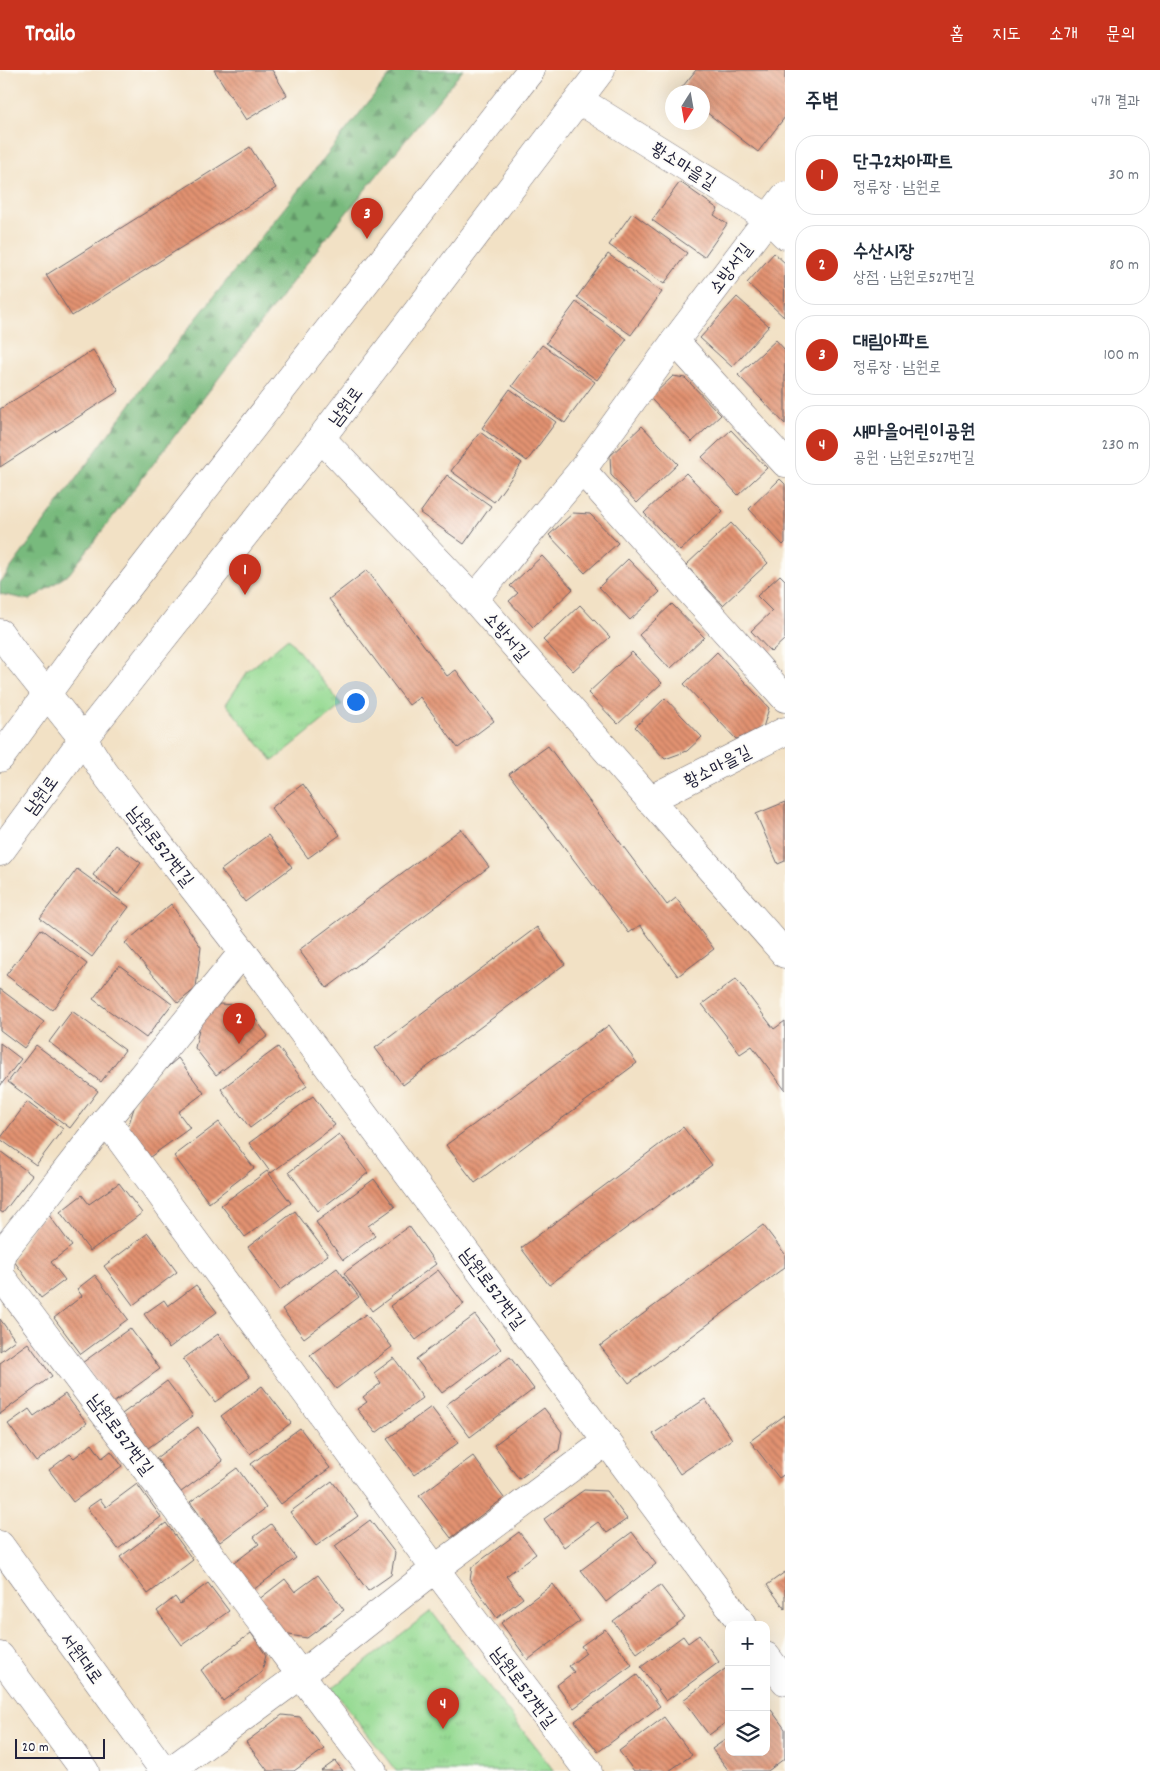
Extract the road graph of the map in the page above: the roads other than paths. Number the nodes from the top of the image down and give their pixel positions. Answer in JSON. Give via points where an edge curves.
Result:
{"nodes":[{"id":1,"x":531,"y":70,"type":"edge"},
{"id":2,"x":601,"y":70,"type":"edge"},
{"id":3,"x":579,"y":100,"type":"junction"},
{"id":4,"x":785,"y":196,"type":"edge"},
{"id":5,"x":777,"y":227,"type":"edge"},
{"id":6,"x":675,"y":341,"type":"junction"},
{"id":7,"x":321,"y":438,"type":"junction"},
{"id":8,"x":785,"y":463,"type":"edge"},
{"id":9,"x":582,"y":470,"type":"junction"},
{"id":10,"x":474,"y":599,"type":"junction"},
{"id":11,"x":0,"y":633,"type":"edge"},
{"id":12,"x":47,"y":694,"type":"junction"},
{"id":13,"x":785,"y":698,"type":"edge"},
{"id":14,"x":785,"y":731,"type":"edge"},
{"id":15,"x":83,"y":739,"type":"junction"},
{"id":16,"x":0,"y":758,"type":"edge"},
{"id":17,"x":649,"y":800,"type":"junction"},
{"id":18,"x":0,"y":852,"type":"edge"},
{"id":19,"x":243,"y":952,"type":"junction"},
{"id":20,"x":785,"y":954,"type":"edge"},
{"id":21,"x":106,"y":1120,"type":"junction"},
{"id":22,"x":607,"y":1441,"type":"junction"},
{"id":23,"x":0,"y":1545,"type":"edge"},
{"id":24,"x":435,"y":1569,"type":"junction"},
{"id":25,"x":740,"y":1621,"type":"edge"},
{"id":26,"x":0,"y":1656,"type":"edge"},
{"id":27,"x":770,"y":1661,"type":"edge"},
{"id":28,"x":302,"y":1674,"type":"junction"},
{"id":29,"x":785,"y":1681,"type":"edge"},
{"id":30,"x":85,"y":1771,"type":"edge"},
{"id":31,"x":164,"y":1771,"type":"edge"},
{"id":32,"x":170,"y":1771,"type":"edge"},
{"id":33,"x":374,"y":1771,"type":"edge"},
{"id":34,"x":588,"y":1771,"type":"edge"}],
"edges":[{"from":1,"to":12,"type":"street"},
{"from":2,"to":3,"type":"street","name":"남원로"},
{"from":3,"to":5,"type":"street","name":"황소마을길"},
{"from":3,"to":7,"type":"street","name":"남원로"},
{"from":4,"to":5,"type":"street","name":"소방서길"},
{"from":5,"to":6,"type":"street","name":"소방서길"},
{"from":6,"to":8,"type":"street"},
{"from":6,"to":9,"type":"street","name":"소방서길"},
{"from":7,"to":10,"type":"street"},
{"from":7,"to":15,"type":"street","name":"남원로"},
{"from":9,"to":10,"type":"street","name":"소방서길"},
{"from":9,"to":13,"type":"street"},
{"from":10,"to":17,"type":"street","name":"소방서길"},
{"from":11,"to":12,"type":"street"},
{"from":12,"to":15,"type":"street"},
{"from":12,"to":16,"type":"street"},
{"from":14,"to":17,"type":"street","name":"황소마을길"},
{"from":15,"to":18,"type":"street","name":"남원로"},
{"from":15,"to":19,"type":"street","name":"남원로527번길","via":[[104,772]]},
{"from":17,"to":20,"type":"street","name":"소방서길"},
{"from":19,"to":21,"type":"street","name":"남원로527번길"},
{"from":19,"to":22,"type":"street","name":"남원로527번길"},
{"from":21,"to":24,"type":"street","name":"남원로527번길"},
{"from":21,"to":28,"type":"street","name":"남원로527번길","via":[[1,1254],[0,1275]]},
{"from":22,"to":24,"type":"street"},
{"from":22,"to":25,"type":"street","name":"남원로527번길"},
{"from":23,"to":31,"type":"street","name":"서원대로"},
{"from":24,"to":28,"type":"street"},
{"from":24,"to":34,"type":"street","name":"남원로527번길"},
{"from":26,"to":30,"type":"street"},
{"from":27,"to":29,"type":"street"},
{"from":28,"to":32,"type":"street"},
{"from":28,"to":33,"type":"street","name":"남원로527번길"}]}
